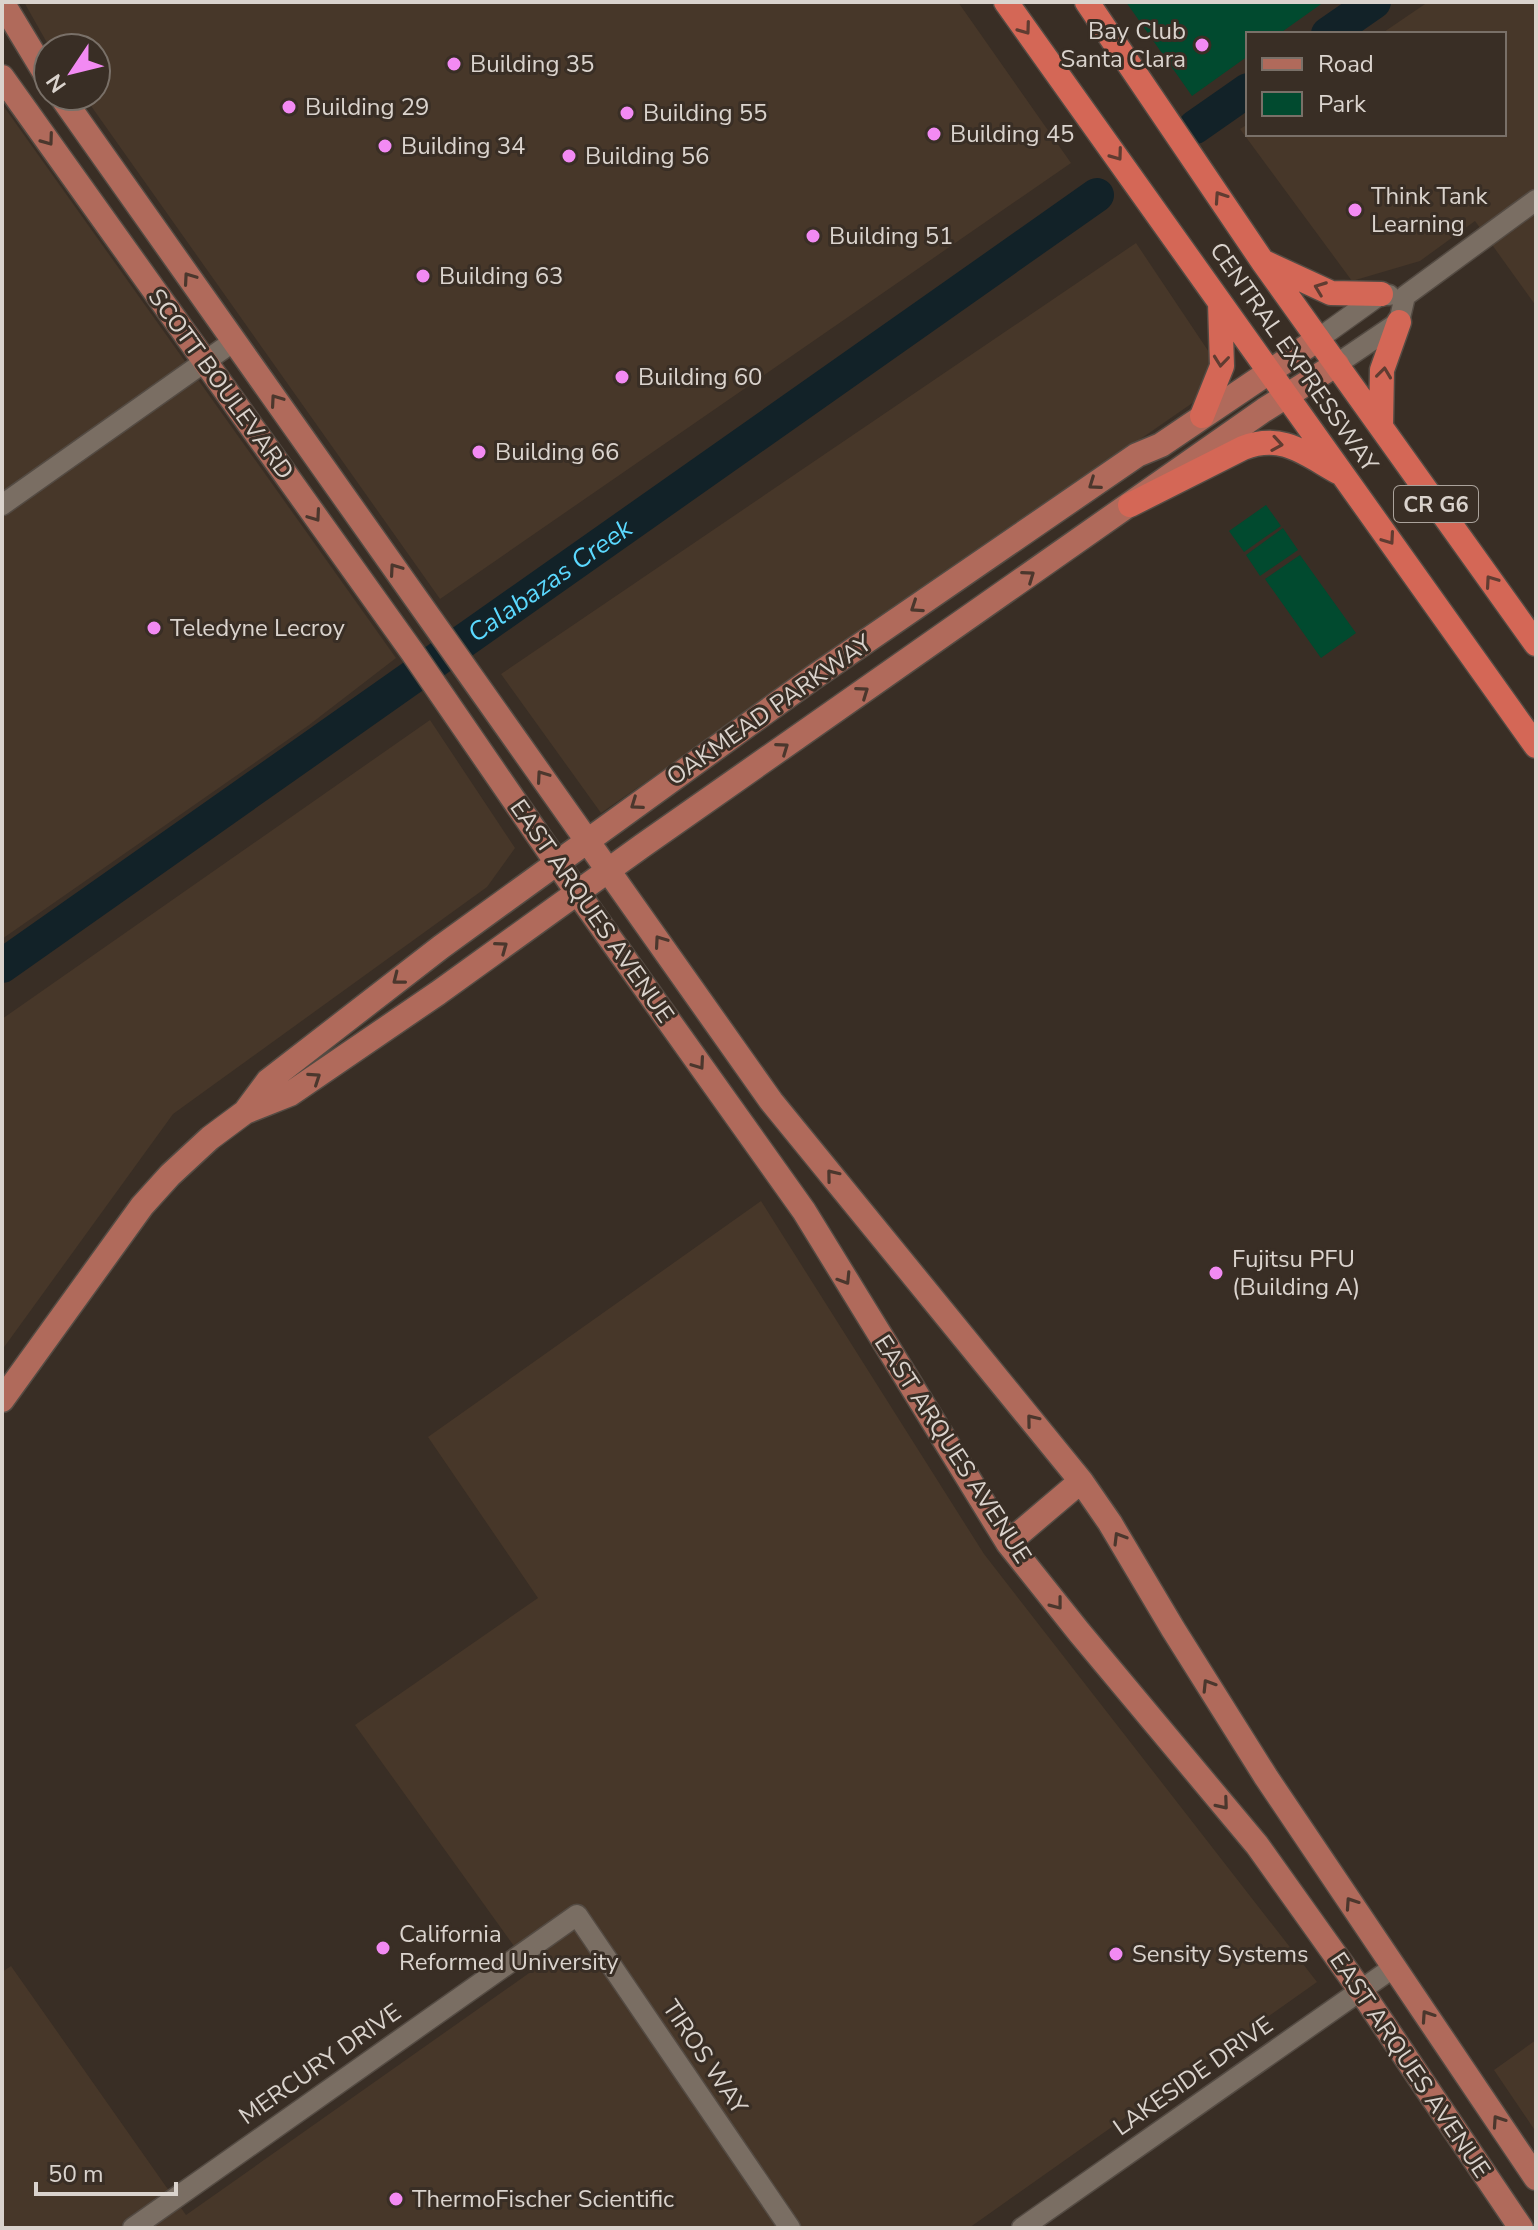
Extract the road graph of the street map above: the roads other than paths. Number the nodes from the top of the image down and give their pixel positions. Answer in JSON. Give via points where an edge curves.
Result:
{"nodes":[{"id":1,"x":2,"y":2,"type":"edge"},
{"id":2,"x":1006,"y":2,"type":"edge"},
{"id":3,"x":1087,"y":2,"type":"edge"},
{"id":4,"x":32,"y":52,"type":"edge"},
{"id":5,"x":2,"y":77,"type":"edge"},
{"id":6,"x":72,"y":112,"type":"edge"},
{"id":7,"x":1536,"y":200,"type":"edge"},
{"id":8,"x":1263,"y":262,"type":"junction"},
{"id":9,"x":1393,"y":295,"type":"junction"},
{"id":10,"x":1220,"y":303,"type":"junction"},
{"id":11,"x":1399,"y":322,"type":"junction"},
{"id":12,"x":1318,"y":339,"type":"junction"},
{"id":13,"x":234,"y":341,"type":"junction"},
{"id":14,"x":204,"y":362,"type":"junction"},
{"id":15,"x":1337,"y":364,"type":"junction"},
{"id":16,"x":1269,"y":371,"type":"junction"},
{"id":17,"x":1287,"y":396,"type":"junction"},
{"id":18,"x":1202,"y":416,"type":"junction"},
{"id":19,"x":1381,"y":426,"type":"junction"},
{"id":20,"x":1344,"y":475,"type":"junction"},
{"id":21,"x":2,"y":505,"type":"edge"},
{"id":22,"x":1130,"y":505,"type":"junction"},
{"id":23,"x":1536,"y":644,"type":"edge"},
{"id":24,"x":467,"y":671,"type":"joint"},
{"id":25,"x":439,"y":690,"type":"joint"},
{"id":26,"x":1536,"y":746,"type":"edge"},
{"id":27,"x":587,"y":839,"type":"junction"},
{"id":28,"x":558,"y":863,"type":"junction"},
{"id":29,"x":609,"y":870,"type":"junction"},
{"id":30,"x":577,"y":892,"type":"junction"},
{"id":31,"x":245,"y":1112,"type":"junction"},
{"id":32,"x":2,"y":1400,"type":"edge"},
{"id":33,"x":1081,"y":1481,"type":"junction"},
{"id":34,"x":1008,"y":1543,"type":"junction"},
{"id":35,"x":577,"y":1915,"type":"joint"},
{"id":36,"x":1394,"y":1967,"type":"junction"},
{"id":37,"x":1361,"y":1991,"type":"junction"},
{"id":38,"x":1536,"y":2178,"type":"edge"},
{"id":39,"x":133,"y":2228,"type":"edge"},
{"id":40,"x":790,"y":2228,"type":"edge"},
{"id":41,"x":1022,"y":2228,"type":"edge"},
{"id":42,"x":1521,"y":2228,"type":"edge"}],
"edges":[{"from":1,"to":4,"type":"main road"},
{"from":2,"to":10,"type":"highway","name":"CENTRAL EXPRESSWAY","number":"CR G6","one_way":true},
{"from":8,"to":3,"type":"highway","name":"CENTRAL EXPRESSWAY","number":"CR G6","one_way":true},
{"from":5,"to":14,"type":"main road","name":"SCOTT BOULEVARD","one_way":true},
{"from":13,"to":6,"type":"main road","name":"SCOTT BOULEVARD","one_way":true},
{"from":7,"to":9,"type":"street"},
{"from":9,"to":8,"type":"highway","one_way":true,"via":[[1331,293]]},
{"from":8,"to":12,"type":"highway","name":"CENTRAL EXPRESSWAY","number":"CR G6"},
{"from":9,"to":11,"type":"street"},
{"from":9,"to":12,"type":"street"},
{"from":10,"to":16,"type":"highway","name":"CENTRAL EXPRESSWAY","number":"CR G6"},
{"from":10,"to":18,"type":"highway","one_way":true,"via":[[1222,366]]},
{"from":11,"to":15,"type":"street"},
{"from":19,"to":11,"type":"highway","one_way":true,"via":[[1382,370]]},
{"from":12,"to":15,"type":"highway","name":"CENTRAL EXPRESSWAY","number":"CR G6"},
{"from":12,"to":16,"type":"main road","name":"OAKMEAD PARKWAY"},
{"from":13,"to":14,"type":"street"},
{"from":24,"to":13,"type":"main road","name":"SCOTT BOULEVARD","one_way":true},
{"from":14,"to":21,"type":"street"},
{"from":14,"to":25,"type":"main road","name":"SCOTT BOULEVARD","one_way":true},
{"from":15,"to":17,"type":"main road","name":"OAKMEAD PARKWAY"},
{"from":15,"to":19,"type":"highway","name":"CENTRAL EXPRESSWAY","number":"CR G6"},
{"from":16,"to":17,"type":"highway","name":"CENTRAL EXPRESSWAY","number":"CR G6"},
{"from":16,"to":18,"type":"main road","name":"OAKMEAD PARKWAY"},
{"from":17,"to":20,"type":"highway","name":"CENTRAL EXPRESSWAY","number":"CR G6"},
{"from":17,"to":22,"type":"main road","name":"OAKMEAD PARKWAY"},
{"from":18,"to":27,"type":"main road","name":"OAKMEAD PARKWAY","one_way":true,"via":[[803,684]]},
{"from":23,"to":19,"type":"highway","name":"CENTRAL EXPRESSWAY","number":"CR G6","one_way":true},
{"from":22,"to":20,"type":"highway","one_way":true,"via":[[1262,442],[1289,445]]},
{"from":20,"to":26,"type":"highway","name":"CENTRAL EXPRESSWAY","number":"CR G6","one_way":true},
{"from":29,"to":22,"type":"main road","name":"OAKMEAD PARKWAY","one_way":true},
{"from":27,"to":24,"type":"main road","name":"EAST ARQUES AVENUE","one_way":true},
{"from":25,"to":28,"type":"main road","name":"EAST ARQUES AVENUE"},
{"from":27,"to":28,"type":"main road","name":"OAKMEAD PARKWAY"},
{"from":27,"to":29,"type":"main road","name":"EAST ARQUES AVENUE"},
{"from":28,"to":30,"type":"main road","name":"EAST ARQUES AVENUE"},
{"from":28,"to":31,"type":"main road","name":"OAKMEAD PARKWAY","one_way":true,"via":[[268,1081]]},
{"from":29,"to":30,"type":"main road","name":"OAKMEAD PARKWAY"},
{"from":33,"to":29,"type":"main road","name":"EAST ARQUES AVENUE","one_way":true,"via":[[771,1101]]},
{"from":31,"to":30,"type":"main road","name":"OAKMEAD PARKWAY","one_way":true,"via":[[290,1094]]},
{"from":30,"to":34,"type":"main road","name":"EAST ARQUES AVENUE","one_way":true,"via":[[804,1211]]},
{"from":31,"to":32,"type":"main road","name":"OAKMEAD PARKWAY","via":[[192,1153],[142,1206]]},
{"from":33,"to":34,"type":"main road"},
{"from":36,"to":33,"type":"main road","name":"EAST ARQUES AVENUE","one_way":true,"via":[[1266,1777]]},
{"from":34,"to":37,"type":"main road","name":"EAST ARQUES AVENUE","one_way":true,"via":[[1257,1845]]},
{"from":35,"to":39,"type":"street","name":"MERCURY DRIVE"},
{"from":35,"to":40,"type":"street","name":"TIROS WAY"},
{"from":36,"to":37,"type":"street","name":"LAKESIDE DRIVE"},
{"from":38,"to":36,"type":"main road","name":"EAST ARQUES AVENUE","one_way":true},
{"from":37,"to":41,"type":"street","name":"LAKESIDE DRIVE"},
{"from":37,"to":42,"type":"main road","name":"EAST ARQUES AVENUE"}]}
